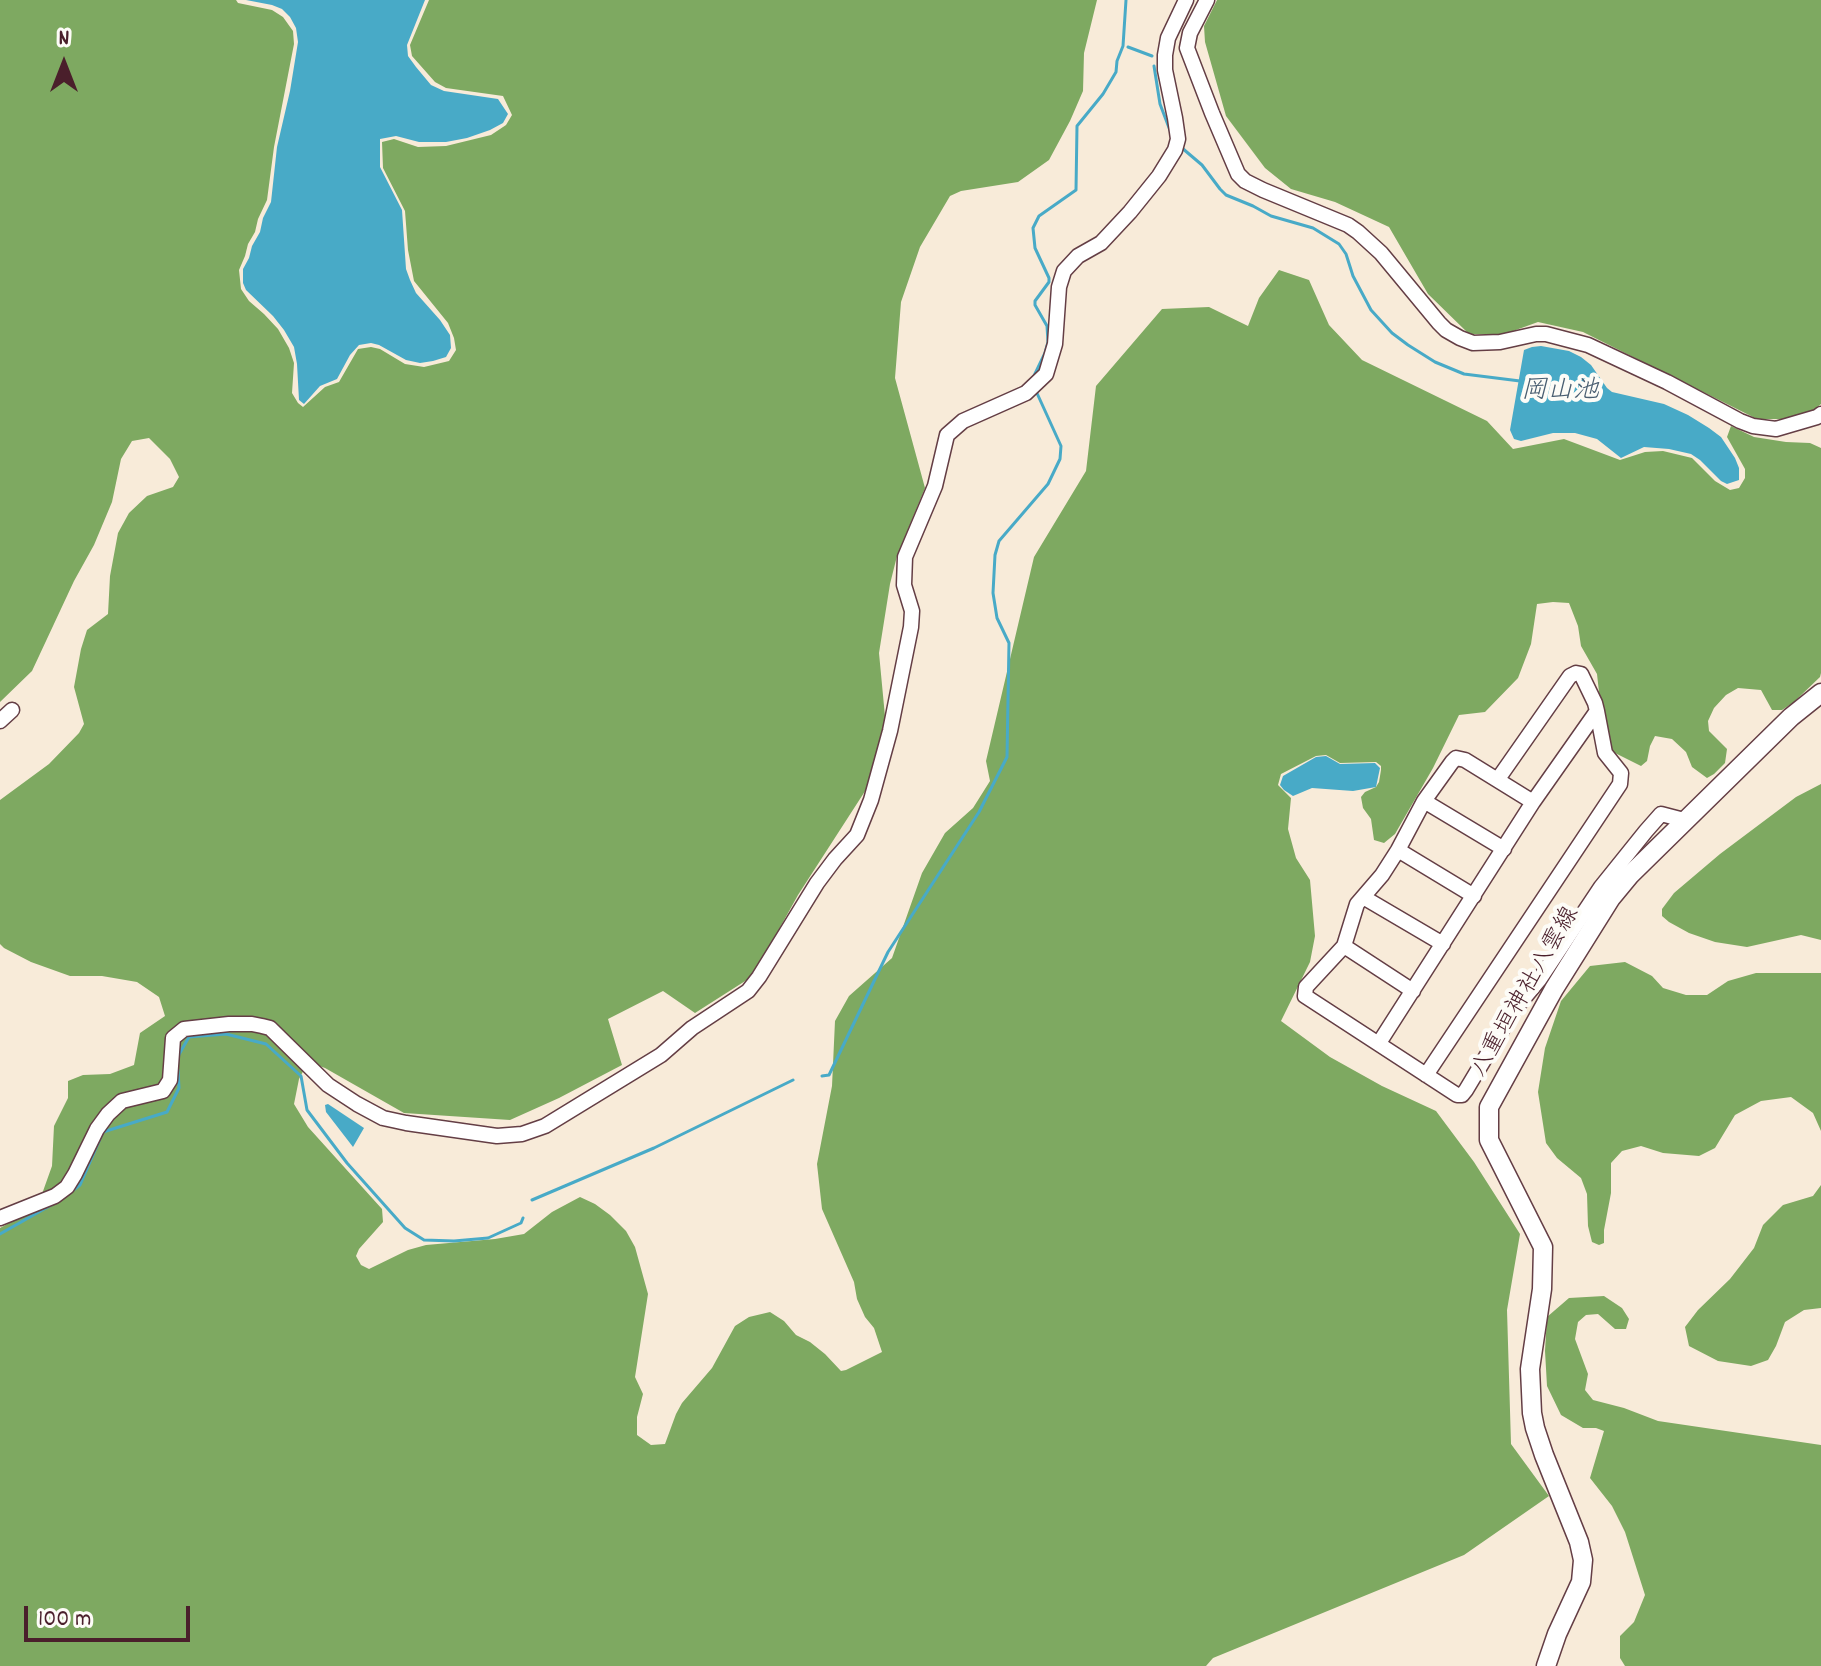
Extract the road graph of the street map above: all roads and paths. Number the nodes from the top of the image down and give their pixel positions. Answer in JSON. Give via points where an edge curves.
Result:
{"nodes":[{"id":1,"x":1186,"y":0,"type":"edge"},
{"id":2,"x":1207,"y":0,"type":"edge"},
{"id":3,"x":1821,"y":414,"type":"edge"},
{"id":4,"x":1821,"y":693,"type":"edge"},
{"id":5,"x":12,"y":710,"type":"dead end"},
{"id":6,"x":1597,"y":711,"type":"junction"},
{"id":7,"x":0,"y":721,"type":"edge"},
{"id":8,"x":1498,"y":779,"type":"junction"},
{"id":9,"x":1424,"y":801,"type":"junction"},
{"id":10,"x":1533,"y":802,"type":"junction"},
{"id":11,"x":1684,"y":820,"type":"junction"},
{"id":12,"x":1504,"y":849,"type":"junction"},
{"id":13,"x":1398,"y":850,"type":"junction"},
{"id":14,"x":1474,"y":896,"type":"junction"},
{"id":15,"x":1363,"y":897,"type":"junction"},
{"id":16,"x":1443,"y":944,"type":"junction"},
{"id":17,"x":1344,"y":946,"type":"junction"},
{"id":18,"x":1413,"y":991,"type":"junction"},
{"id":19,"x":1379,"y":1043,"type":"junction"},
{"id":20,"x":1426,"y":1075,"type":"junction"},
{"id":21,"x":0,"y":1218,"type":"edge"},
{"id":22,"x":1546,"y":1666,"type":"edge"}],
"edges":[{"from":1,"to":21,"type":"street","via":[[1165,55],[1177,128],[1175,150],[1130,212],[1064,271],[1046,374],[947,435],[935,486],[905,557],[911,627],[871,800],[857,835],[817,883],[748,991],[661,1055],[545,1126],[497,1136],[383,1118],[328,1085],[270,1028],[229,1024],[184,1029],[173,1038],[170,1080],[163,1091],[122,1101],[97,1129],[67,1187]]},
{"from":2,"to":3,"type":"street","via":[[1187,48],[1238,174],[1358,232],[1446,330],[1473,343],[1546,334],[1588,345],[1753,426],[1776,429]]},
{"from":4,"to":11,"type":"main road","name":"八重垣神社八雲線"},
{"from":5,"to":7,"type":"street"},
{"from":6,"to":8,"type":"street","via":[[1583,677],[1570,676]]},
{"from":6,"to":10,"type":"street"},
{"from":6,"to":20,"type":"street","via":[[1605,753],[1621,773],[1620,784]]},
{"from":8,"to":9,"type":"street","via":[[1456,758]]},
{"from":8,"to":10,"type":"street"},
{"from":9,"to":12,"type":"street"},
{"from":9,"to":13,"type":"street"},
{"from":10,"to":12,"type":"street"},
{"from":11,"to":20,"type":"street","via":[[1661,814],[1646,831],[1514,1010],[1462,1095]]},
{"from":11,"to":22,"type":"main road","name":"八重垣神社八雲線","via":[[1611,898],[1489,1107],[1489,1140],[1543,1247],[1530,1369],[1532,1413],[1583,1560],[1581,1582]]},
{"from":12,"to":14,"type":"street"},
{"from":13,"to":14,"type":"street"},
{"from":13,"to":15,"type":"street"},
{"from":14,"to":16,"type":"street"},
{"from":15,"to":16,"type":"street"},
{"from":15,"to":17,"type":"street"},
{"from":16,"to":18,"type":"street"},
{"from":17,"to":18,"type":"street"},
{"from":17,"to":19,"type":"street","via":[[1306,987],[1305,996]]},
{"from":18,"to":19,"type":"street"},
{"from":19,"to":20,"type":"street"}]}
